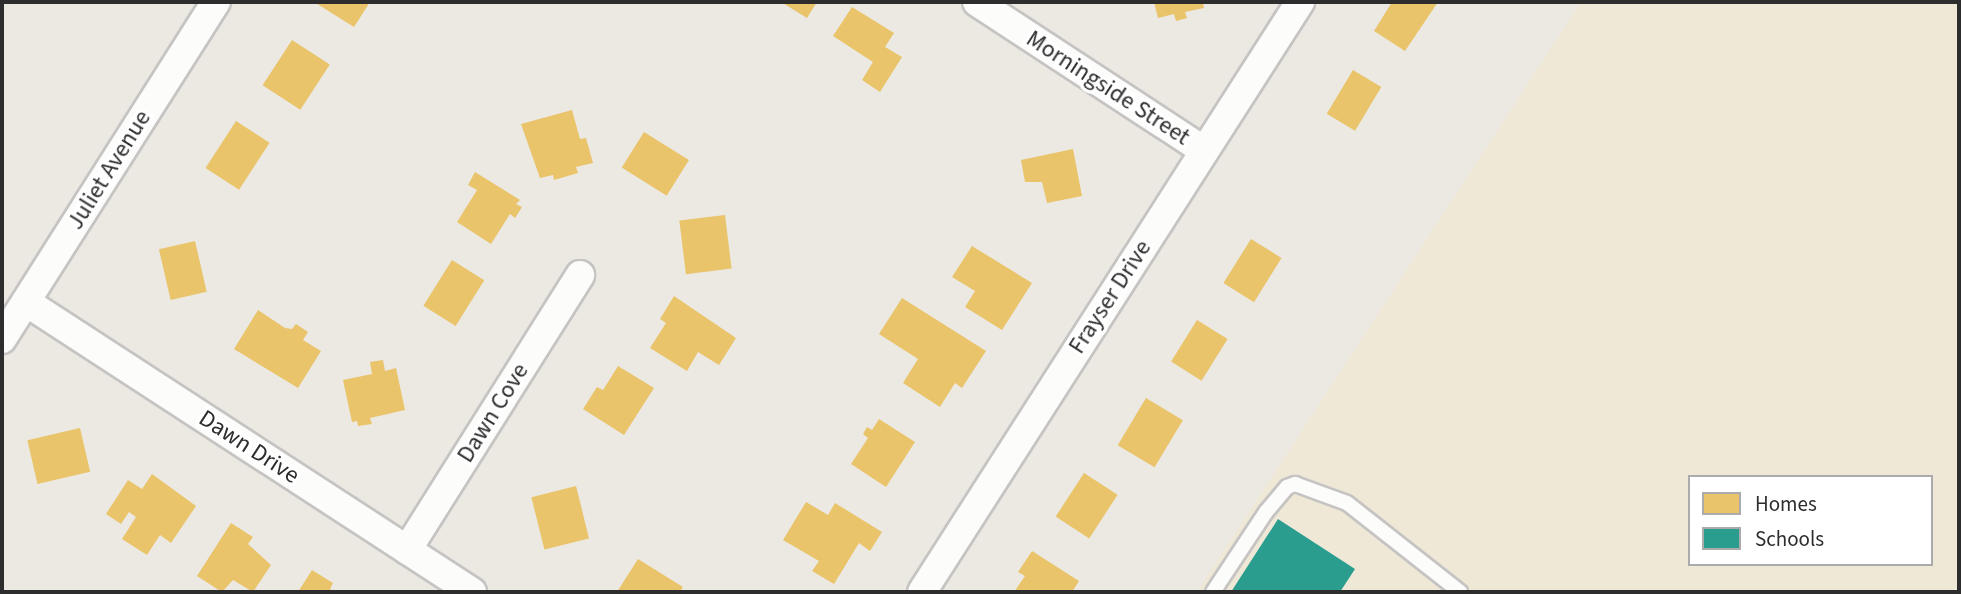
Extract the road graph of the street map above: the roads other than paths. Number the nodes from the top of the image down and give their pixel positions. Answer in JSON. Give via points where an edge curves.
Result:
{"nodes":[{"id":1,"x":216,"y":2,"type":"edge"},
{"id":2,"x":977,"y":2,"type":"edge"},
{"id":3,"x":1300,"y":2,"type":"edge"},
{"id":4,"x":1203,"y":150,"type":"junction"},
{"id":5,"x":580,"y":275,"type":"dead end"},
{"id":6,"x":26,"y":302,"type":"junction"},
{"id":7,"x":2,"y":339,"type":"edge"},
{"id":8,"x":407,"y":550,"type":"junction"},
{"id":9,"x":472,"y":592,"type":"edge"},
{"id":10,"x":922,"y":592,"type":"edge"},
{"id":11,"x":1213,"y":592,"type":"edge"},
{"id":12,"x":1460,"y":592,"type":"edge"}],
"edges":[{"from":1,"to":6,"type":"street","name":"Juliet Avenue"},
{"from":2,"to":4,"type":"street","name":"Morningside Street"},
{"from":3,"to":4,"type":"street","name":"Frayser Drive"},
{"from":4,"to":10,"type":"street","name":"Frayser Drive"},
{"from":5,"to":8,"type":"street","name":"Dawn Cove"},
{"from":6,"to":7,"type":"street","name":"Juliet Avenue"},
{"from":6,"to":8,"type":"street","name":"Dawn Drive"},
{"from":8,"to":9,"type":"street","name":"Dawn Drive"},
{"from":11,"to":12,"type":"lane","via":[[1266,512],[1287,486],[1295,484],[1348,503]]}]}
